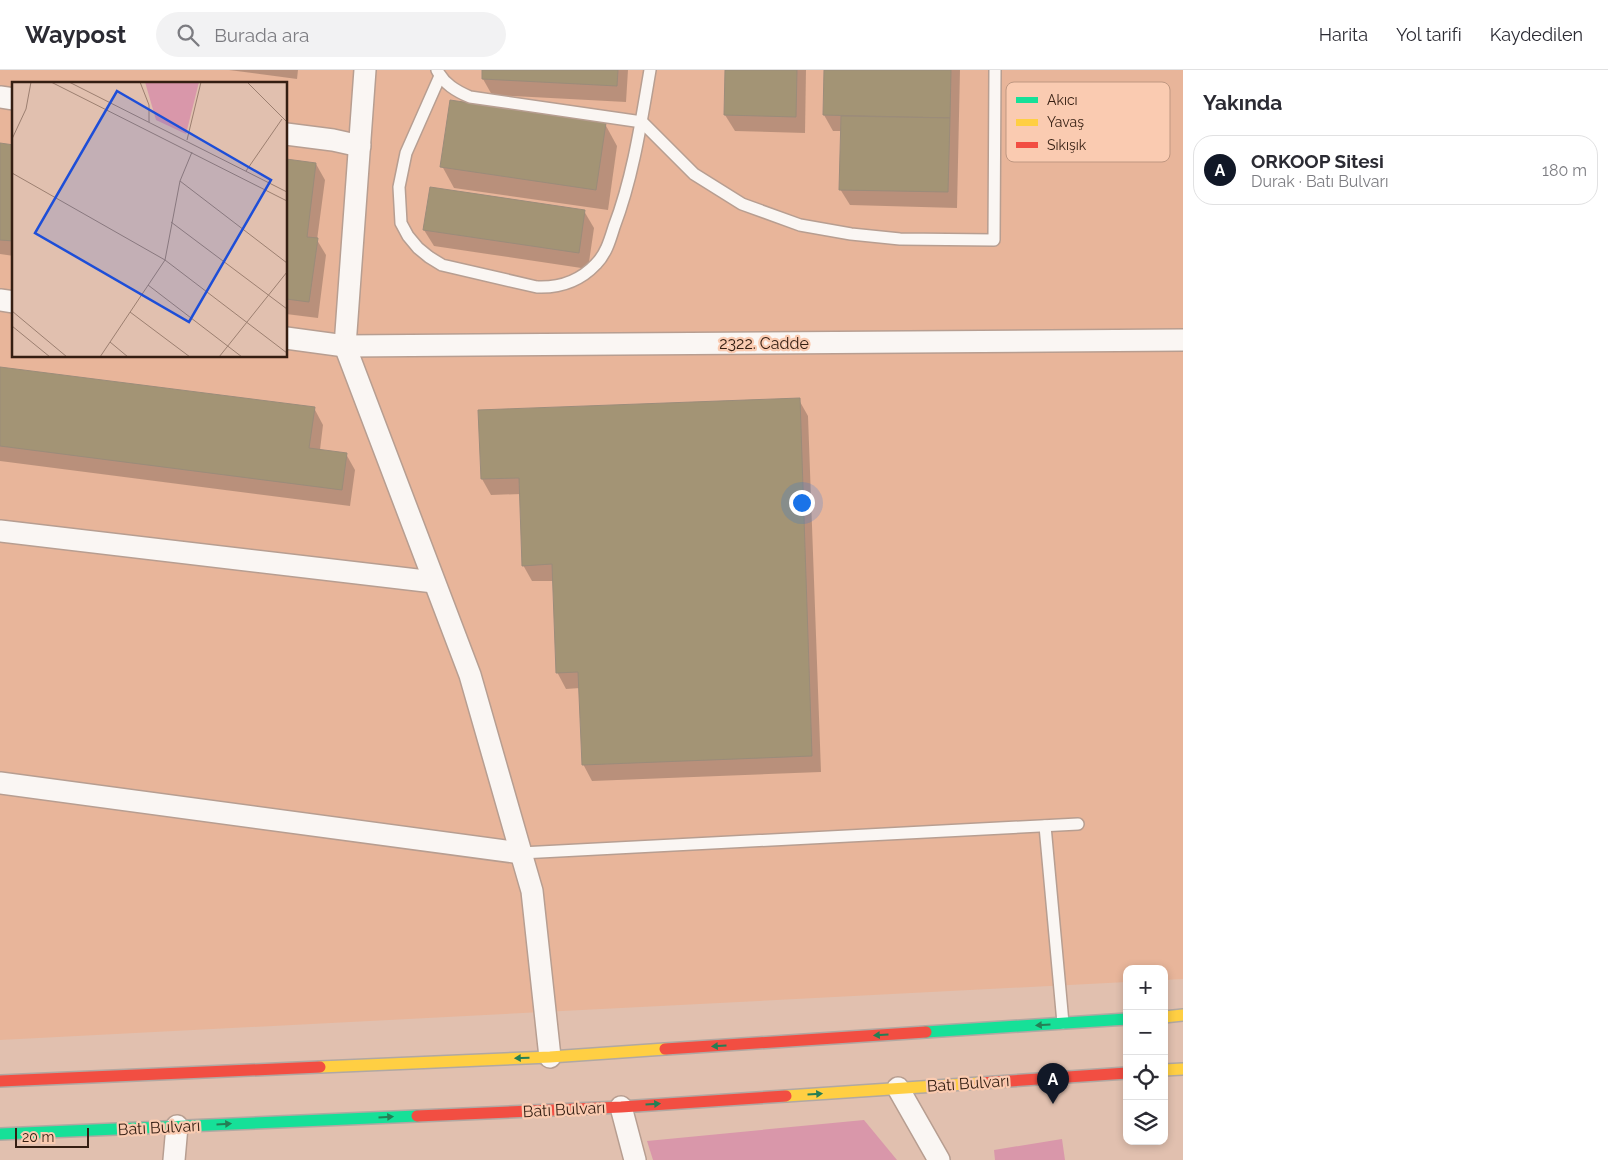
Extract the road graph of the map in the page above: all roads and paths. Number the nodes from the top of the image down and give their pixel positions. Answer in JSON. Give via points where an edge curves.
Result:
{"nodes":[{"id":1,"x":365,"y":70,"type":"edge"},
{"id":2,"x":650,"y":70,"type":"edge"},
{"id":3,"x":996,"y":70,"type":"edge"},
{"id":4,"x":439,"y":73,"type":"edge"},
{"id":5,"x":642,"y":122,"type":"junction"},
{"id":6,"x":288,"y":134,"type":"edge"},
{"id":7,"x":360,"y":146,"type":"junction"},
{"id":8,"x":288,"y":338,"type":"edge"},
{"id":9,"x":1183,"y":340,"type":"edge"},
{"id":10,"x":346,"y":346,"type":"junction"},
{"id":11,"x":0,"y":532,"type":"edge"},
{"id":12,"x":434,"y":582,"type":"junction"},
{"id":13,"x":0,"y":783,"type":"edge"},
{"id":14,"x":1078,"y":824,"type":"dead end"},
{"id":15,"x":1045,"y":826,"type":"junction"},
{"id":16,"x":521,"y":853,"type":"junction"},
{"id":17,"x":1183,"y":1015,"type":"edge"},
{"id":18,"x":1168,"y":1017,"type":"edge"},
{"id":19,"x":1123,"y":1019,"type":"edge"},
{"id":20,"x":1063,"y":1024,"type":"junction"},
{"id":21,"x":550,"y":1057,"type":"junction"},
{"id":22,"x":1183,"y":1069,"type":"edge"},
{"id":23,"x":1168,"y":1070,"type":"edge"},
{"id":24,"x":1123,"y":1072,"type":"edge"},
{"id":25,"x":0,"y":1081,"type":"edge"},
{"id":26,"x":898,"y":1088,"type":"junction"},
{"id":27,"x":620,"y":1107,"type":"junction"},
{"id":28,"x":177,"y":1126,"type":"junction"},
{"id":29,"x":0,"y":1134,"type":"edge"},
{"id":30,"x":174,"y":1160,"type":"edge"},
{"id":31,"x":636,"y":1160,"type":"edge"},
{"id":32,"x":939,"y":1160,"type":"edge"}],
"edges":[{"from":1,"to":7,"type":"street"},
{"from":2,"to":5,"type":"lane"},
{"from":3,"to":5,"type":"lane","via":[[994,240],[900,239],[800,225],[742,204],[694,174]]},
{"from":4,"to":5,"type":"lane","via":[[458,92],[470,97]]},
{"from":4,"to":5,"type":"lane","via":[[406,153],[400,186],[401,223],[418,248],[442,264],[537,287],[550,288],[574,281],[597,264],[606,250],[623,202]]},
{"from":6,"to":7,"type":"street"},
{"from":7,"to":10,"type":"street"},
{"from":8,"to":10,"type":"street","name":"2322. Cadde"},
{"from":9,"to":10,"type":"street","name":"2322. Cadde"},
{"from":10,"to":12,"type":"street"},
{"from":11,"to":12,"type":"street"},
{"from":12,"to":16,"type":"street","via":[[470,675]]},
{"from":13,"to":16,"type":"street"},
{"from":14,"to":15,"type":"lane"},
{"from":15,"to":16,"type":"lane"},
{"from":15,"to":20,"type":"lane"},
{"from":16,"to":21,"type":"street","via":[[532,892]]},
{"from":17,"to":18,"type":"main road"},
{"from":19,"to":20,"type":"main road"},
{"from":20,"to":21,"type":"main road","one_way":true},
{"from":21,"to":25,"type":"main road","one_way":true},
{"from":22,"to":23,"type":"main road"},
{"from":24,"to":26,"type":"main road","name":"Batı Bulvarı"},
{"from":27,"to":26,"type":"main road","name":"Batı Bulvarı","one_way":true},
{"from":26,"to":32,"type":"street"},
{"from":28,"to":27,"type":"main road","name":"Batı Bulvarı","one_way":true},
{"from":27,"to":31,"type":"street"},
{"from":28,"to":29,"type":"main road","name":"Batı Bulvarı"},
{"from":28,"to":30,"type":"street"}]}
